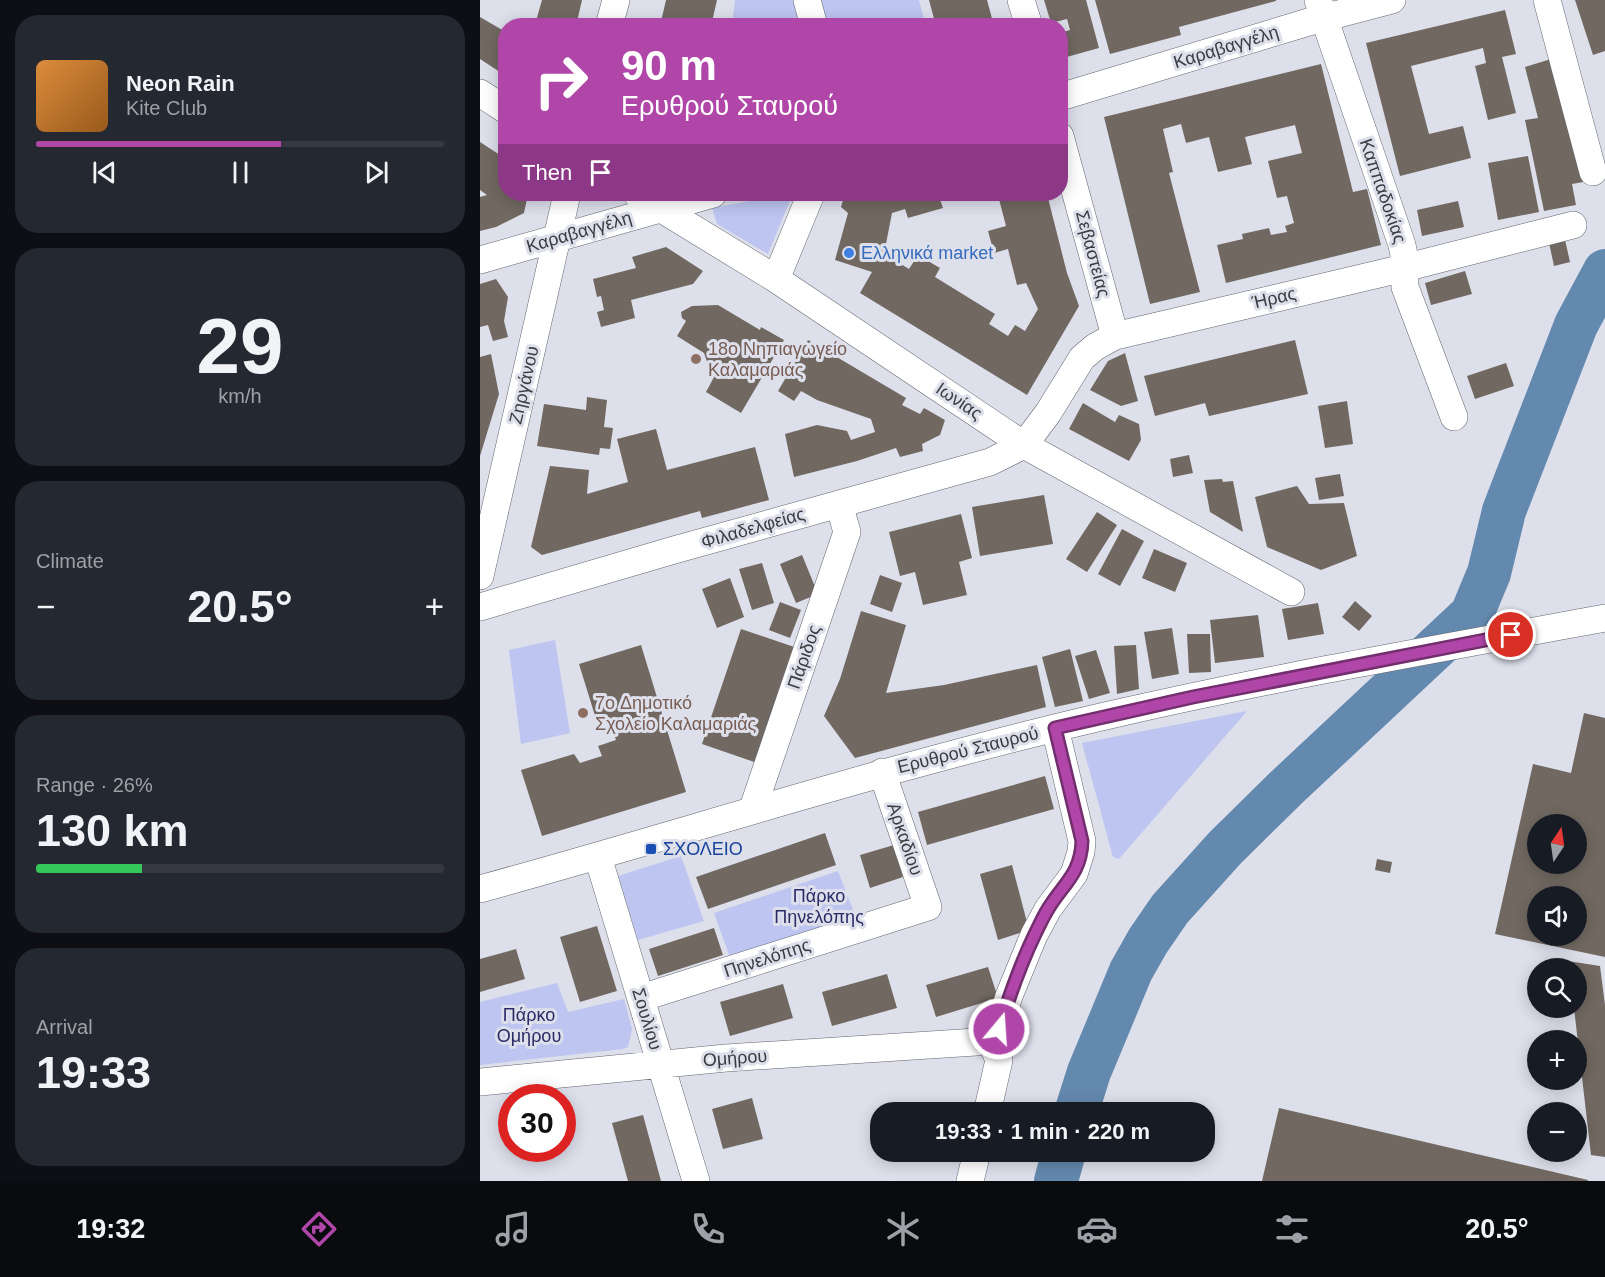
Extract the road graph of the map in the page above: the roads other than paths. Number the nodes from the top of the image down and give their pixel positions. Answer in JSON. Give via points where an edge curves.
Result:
{"nodes":[{"id":1,"x":616,"y":0,"type":"edge"},
{"id":2,"x":807,"y":0,"type":"edge"},
{"id":3,"x":1021,"y":0,"type":"edge"},
{"id":4,"x":1392,"y":0,"type":"edge"},
{"id":5,"x":1547,"y":0,"type":"edge"},
{"id":6,"x":1321,"y":9,"type":"edge"},
{"id":7,"x":611,"y":18,"type":"edge"},
{"id":8,"x":812,"y":18,"type":"edge"},
{"id":9,"x":1027,"y":18,"type":"edge"},
{"id":10,"x":480,"y":93,"type":"edge"},
{"id":11,"x":1068,"y":94,"type":"edge"},
{"id":12,"x":498,"y":105,"type":"edge"},
{"id":13,"x":1068,"y":165,"type":"edge"},
{"id":14,"x":1593,"y":172,"type":"dead end"},
{"id":15,"x":565,"y":201,"type":"edge"},
{"id":16,"x":650,"y":201,"type":"edge"},
{"id":17,"x":688,"y":201,"type":"edge"},
{"id":18,"x":808,"y":201,"type":"edge"},
{"id":19,"x":663,"y":208,"type":"junction"},
{"id":20,"x":1573,"y":225,"type":"dead end"},
{"id":21,"x":557,"y":238,"type":"junction"},
{"id":22,"x":480,"y":260,"type":"edge"},
{"id":23,"x":1404,"y":268,"type":"junction"},
{"id":24,"x":776,"y":279,"type":"junction"},
{"id":25,"x":1116,"y":336,"type":"junction"},
{"id":26,"x":1454,"y":417,"type":"dead end"},
{"id":27,"x":1024,"y":445,"type":"junction"},
{"id":28,"x":839,"y":504,"type":"junction"},
{"id":29,"x":480,"y":576,"type":"edge"},
{"id":30,"x":1291,"y":592,"type":"dead end"},
{"id":31,"x":480,"y":607,"type":"edge"},
{"id":32,"x":1605,"y":618,"type":"edge"},
{"id":33,"x":1055,"y":728,"type":"junction"},
{"id":34,"x":882,"y":772,"type":"junction"},
{"id":35,"x":752,"y":811,"type":"junction"},
{"id":36,"x":598,"y":856,"type":"junction"},
{"id":37,"x":480,"y":889,"type":"edge"},
{"id":38,"x":928,"y":907,"type":"joint"},
{"id":39,"x":641,"y":998,"type":"junction"},
{"id":40,"x":990,"y":1039,"type":"junction"},
{"id":41,"x":660,"y":1064,"type":"junction"},
{"id":42,"x":480,"y":1082,"type":"edge"},
{"id":43,"x":989,"y":1102,"type":"edge"},
{"id":44,"x":975,"y":1162,"type":"edge"},
{"id":45,"x":696,"y":1181,"type":"edge"},
{"id":46,"x":970,"y":1181,"type":"edge"}],
"edges":[{"from":1,"to":7,"type":"street"},
{"from":2,"to":8,"type":"street"},
{"from":3,"to":9,"type":"street"},
{"from":4,"to":6,"type":"street","name":"Καραβαγγέλη"},
{"from":5,"to":14,"type":"street"},
{"from":6,"to":11,"type":"street","name":"Καραβαγγέλη"},
{"from":6,"to":23,"type":"street","name":"Καππαδοκίας","via":[[1402,245]]},
{"from":10,"to":12,"type":"street"},
{"from":13,"to":25,"type":"street","name":"Σεβαστείας"},
{"from":15,"to":21,"type":"street","name":"Ζηργάνου"},
{"from":16,"to":19,"type":"street","name":"Ιωνίας"},
{"from":17,"to":19,"type":"street","name":"Καραβαγγέλη"},
{"from":18,"to":24,"type":"street"},
{"from":19,"to":21,"type":"street","name":"Καραβαγγέλη"},
{"from":19,"to":24,"type":"street","name":"Ιωνίας"},
{"from":20,"to":23,"type":"street","name":"Ήρας"},
{"from":21,"to":22,"type":"street","name":"Καραβαγγέλη"},
{"from":21,"to":29,"type":"street","name":"Ζηργάνου"},
{"from":23,"to":25,"type":"street","name":"Ήρας"},
{"from":23,"to":26,"type":"street","name":"Καππαδοκίας","via":[[1405,287]]},
{"from":24,"to":27,"type":"street","name":"Ιωνίας"},
{"from":25,"to":27,"type":"street","name":"Ήρας","via":[[1082,358]]},
{"from":27,"to":28,"type":"street","name":"Φιλαδελφείας","via":[[990,462]]},
{"from":27,"to":30,"type":"street","name":"Ιωνίας"},
{"from":28,"to":31,"type":"street","name":"Φιλαδελφείας"},
{"from":28,"to":35,"type":"street","name":"Πάριδος","via":[[847,532]]},
{"from":32,"to":33,"type":"street","name":"Ερυθρού Σταυρού"},
{"from":33,"to":34,"type":"street","name":"Ερυθρού Σταυρού"},
{"from":33,"to":40,"type":"street","via":[[1082,852],[1074,874],[1034,935],[999,1029]]},
{"from":34,"to":35,"type":"street","name":"Ερυθρού Σταυρού"},
{"from":34,"to":38,"type":"street","name":"Αρκαδίου"},
{"from":35,"to":36,"type":"street","name":"Ερυθρού Σταυρού"},
{"from":36,"to":37,"type":"street","name":"Ερυθρού Σταυρού"},
{"from":36,"to":39,"type":"street","name":"Σουλίου"},
{"from":38,"to":39,"type":"street","name":"Πηνελόπης"},
{"from":39,"to":41,"type":"street","name":"Σουλίου"},
{"from":40,"to":41,"type":"street","name":"Ομήρου"},
{"from":40,"to":43,"type":"street","via":[[999,1060]]},
{"from":41,"to":42,"type":"street","name":"Ομήρου"},
{"from":41,"to":45,"type":"street","name":"Σουλίου"},
{"from":44,"to":46,"type":"street"}]}
